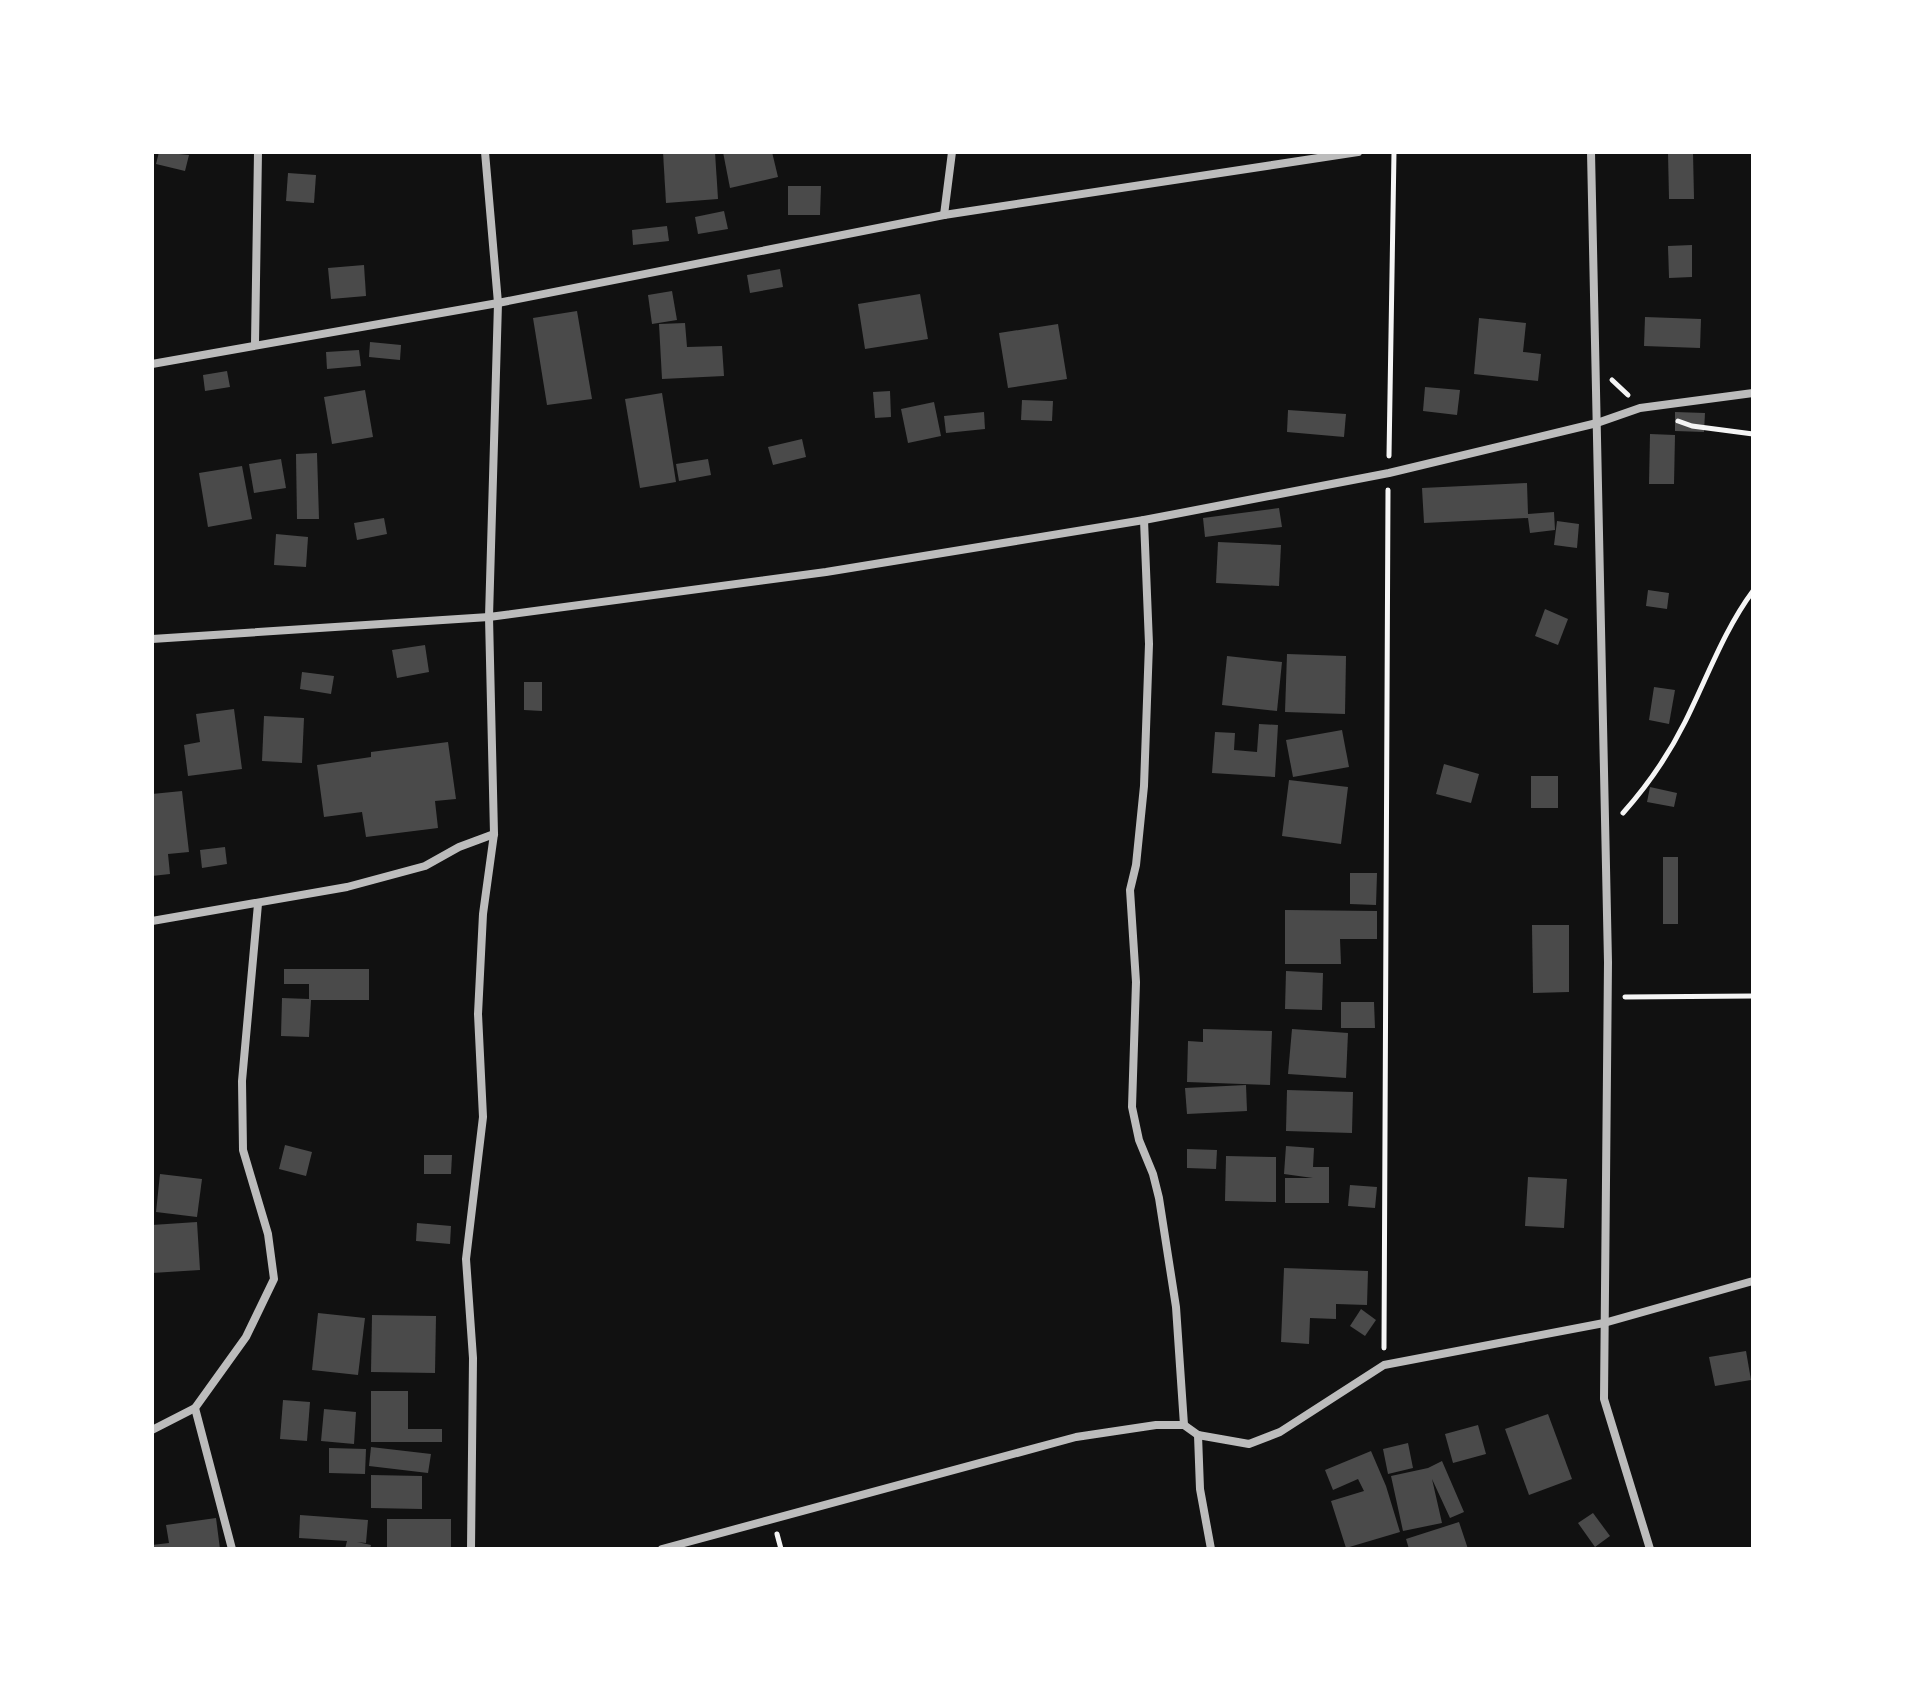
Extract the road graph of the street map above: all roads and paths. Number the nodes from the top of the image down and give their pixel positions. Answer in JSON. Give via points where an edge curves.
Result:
{"nodes":[{"id":1,"x":258,"y":152,"type":"edge"},
{"id":2,"x":485,"y":152,"type":"edge"},
{"id":3,"x":952,"y":152,"type":"edge"},
{"id":4,"x":1358,"y":152,"type":"edge"},
{"id":5,"x":1394,"y":152,"type":"edge"},
{"id":6,"x":1591,"y":152,"type":"edge"},
{"id":7,"x":944,"y":215,"type":"junction"},
{"id":8,"x":498,"y":303,"type":"junction"},
{"id":9,"x":255,"y":344,"type":"junction"},
{"id":10,"x":152,"y":364,"type":"edge"},
{"id":11,"x":1753,"y":393,"type":"edge"},
{"id":12,"x":1597,"y":423,"type":"junction"},
{"id":13,"x":1389,"y":473,"type":"junction"},
{"id":14,"x":1144,"y":520,"type":"junction"},
{"id":15,"x":1753,"y":591,"type":"edge"},
{"id":16,"x":489,"y":617,"type":"junction"},
{"id":17,"x":152,"y":639,"type":"edge"},
{"id":18,"x":494,"y":834,"type":"junction"},
{"id":19,"x":1603,"y":837,"type":"junction"},
{"id":20,"x":258,"y":904,"type":"junction"},
{"id":21,"x":152,"y":921,"type":"edge"},
{"id":22,"x":1753,"y":996,"type":"edge"},
{"id":23,"x":1608,"y":997,"type":"junction"},
{"id":24,"x":1753,"y":1281,"type":"edge"},
{"id":25,"x":1604,"y":1323,"type":"junction"},
{"id":26,"x":1384,"y":1365,"type":"junction"},
{"id":27,"x":195,"y":1408,"type":"junction"},
{"id":28,"x":1184,"y":1425,"type":"junction"},
{"id":29,"x":152,"y":1430,"type":"edge"},
{"id":30,"x":1198,"y":1435,"type":"junction"},
{"id":31,"x":232,"y":1549,"type":"edge"},
{"id":32,"x":471,"y":1549,"type":"edge"},
{"id":33,"x":662,"y":1549,"type":"edge"},
{"id":34,"x":1211,"y":1549,"type":"edge"},
{"id":35,"x":1650,"y":1549,"type":"edge"}],
"edges":[{"from":1,"to":9,"type":"street"},
{"from":2,"to":8,"type":"street"},
{"from":3,"to":7,"type":"street"},
{"from":4,"to":7,"type":"street"},
{"from":5,"to":13,"type":"path"},
{"from":6,"to":12,"type":"street"},
{"from":7,"to":8,"type":"street"},
{"from":8,"to":9,"type":"street"},
{"from":8,"to":16,"type":"street"},
{"from":9,"to":10,"type":"street"},
{"from":11,"to":12,"type":"street","via":[[1640,408]]},
{"from":12,"to":13,"type":"street"},
{"from":12,"to":19,"type":"street"},
{"from":13,"to":14,"type":"street"},
{"from":13,"to":26,"type":"path"},
{"from":14,"to":16,"type":"street","via":[[826,572]]},
{"from":14,"to":28,"type":"street","via":[[1149,644],[1144,786],[1130,890],[1136,982],[1132,1107],[1161,1214],[1176,1307]]},
{"from":15,"to":19,"type":"path","via":[[1653,779]]},
{"from":16,"to":17,"type":"street"},
{"from":16,"to":18,"type":"street"},
{"from":18,"to":20,"type":"street","via":[[425,866]]},
{"from":18,"to":32,"type":"street","via":[[478,1014],[483,1117],[466,1259],[473,1358]]},
{"from":19,"to":23,"type":"street"},
{"from":20,"to":21,"type":"street"},
{"from":20,"to":27,"type":"street","via":[[242,1081],[243,1150],[268,1234],[274,1279],[246,1337]]},
{"from":22,"to":23,"type":"path"},
{"from":23,"to":25,"type":"street"},
{"from":24,"to":25,"type":"street"},
{"from":25,"to":26,"type":"street"},
{"from":25,"to":35,"type":"street","via":[[1604,1399]]},
{"from":26,"to":30,"type":"street","via":[[1280,1432],[1249,1444]]},
{"from":27,"to":29,"type":"street"},
{"from":27,"to":31,"type":"street"},
{"from":28,"to":30,"type":"street"},
{"from":28,"to":33,"type":"street","via":[[1076,1437]]},
{"from":30,"to":34,"type":"street","via":[[1200,1489]]}]}
